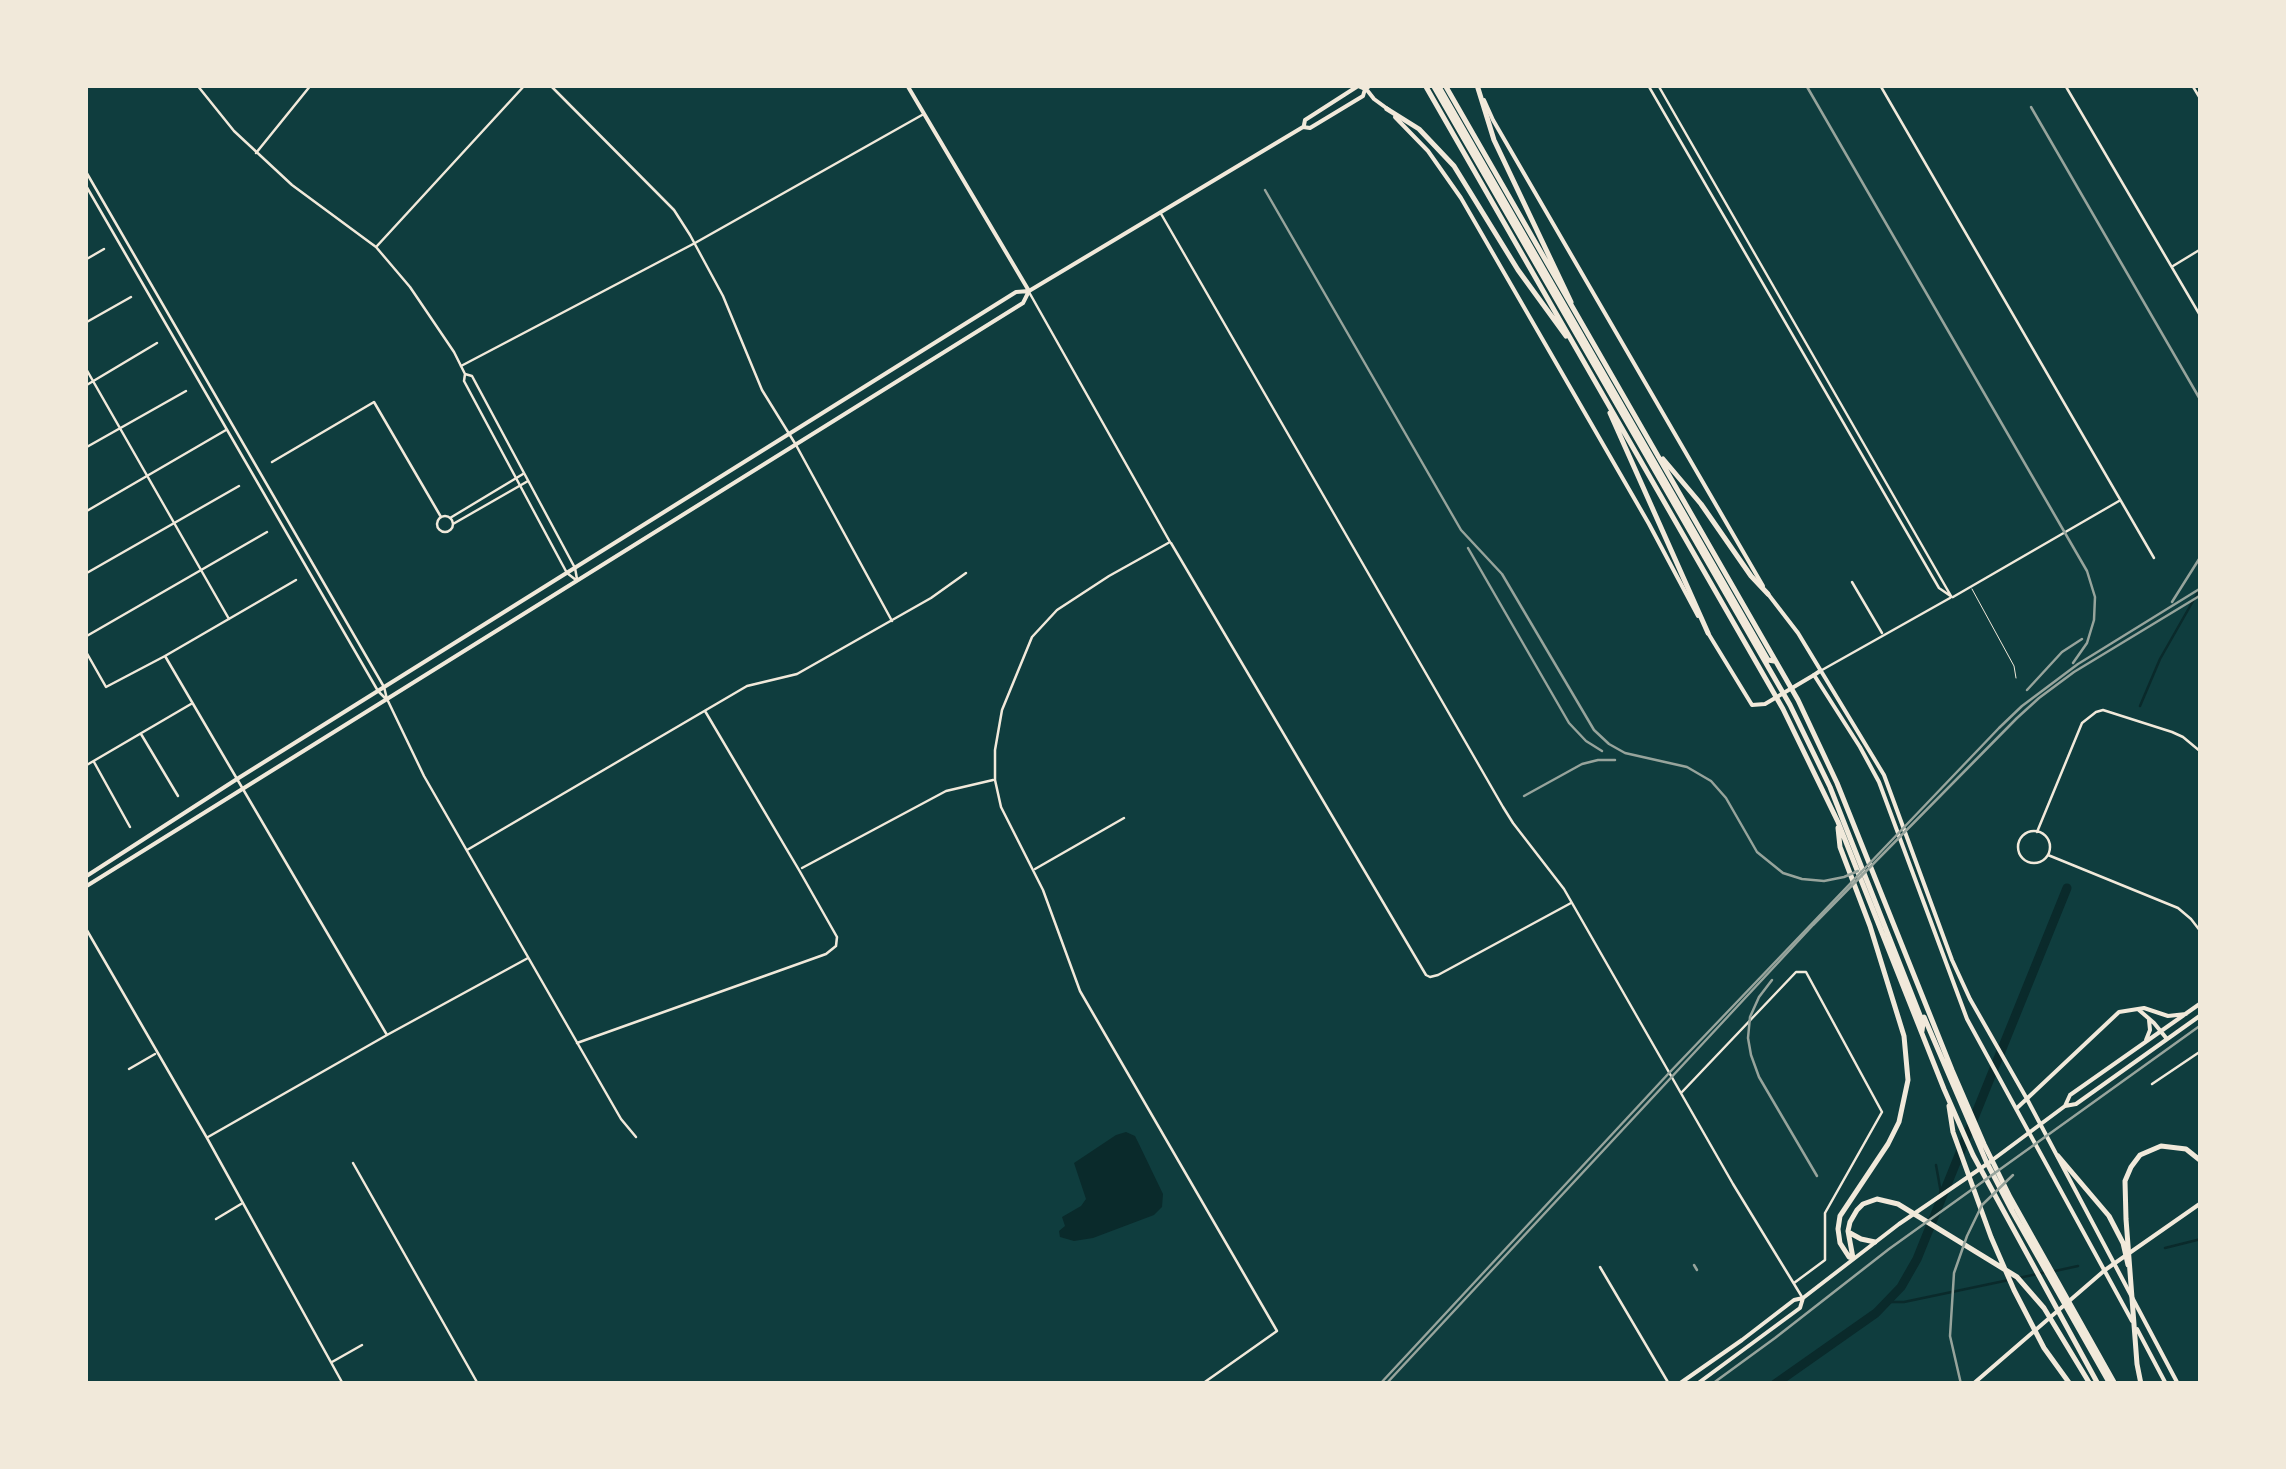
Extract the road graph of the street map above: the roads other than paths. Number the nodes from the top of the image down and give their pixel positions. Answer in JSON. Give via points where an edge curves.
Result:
{"nodes":[{"id":1,"x":197,"y":85,"type":"edge"},
{"id":2,"x":311,"y":85,"type":"edge"},
{"id":3,"x":525,"y":85,"type":"edge"},
{"id":4,"x":550,"y":85,"type":"edge"},
{"id":5,"x":907,"y":85,"type":"edge"},
{"id":6,"x":1371,"y":85,"type":"edge"},
{"id":7,"x":1425,"y":85,"type":"edge"},
{"id":8,"x":1438,"y":85,"type":"edge"},
{"id":9,"x":1478,"y":85,"type":"edge"},
{"id":10,"x":1648,"y":85,"type":"edge"},
{"id":11,"x":1658,"y":85,"type":"edge"},
{"id":12,"x":1880,"y":85,"type":"edge"},
{"id":13,"x":2066,"y":85,"type":"edge"},
{"id":14,"x":2192,"y":85,"type":"edge"},
{"id":15,"x":1364,"y":87,"type":"edge"},
{"id":16,"x":1666,"y":100,"type":"junction"},
{"id":17,"x":2201,"y":100,"type":"edge"},
{"id":18,"x":1659,"y":104,"type":"junction"},
{"id":19,"x":1388,"y":108,"type":"junction"},
{"id":20,"x":924,"y":114,"type":"junction"},
{"id":21,"x":1677,"y":119,"type":"junction"},
{"id":22,"x":1670,"y":124,"type":"junction"},
{"id":23,"x":1304,"y":127,"type":"junction"},
{"id":24,"x":256,"y":153,"type":"junction"},
{"id":25,"x":85,"y":170,"type":"edge"},
{"id":26,"x":85,"y":184,"type":"edge"},
{"id":27,"x":1160,"y":212,"type":"junction"},
{"id":28,"x":695,"y":243,"type":"junction"},
{"id":29,"x":376,"y":247,"type":"junction"},
{"id":30,"x":2201,"y":248,"type":"edge"},
{"id":31,"x":104,"y":249,"type":"dead end"},
{"id":32,"x":85,"y":260,"type":"edge"},
{"id":33,"x":1759,"y":260,"type":"junction"},
{"id":34,"x":1752,"y":264,"type":"junction"},
{"id":35,"x":2171,"y":268,"type":"junction"},
{"id":36,"x":1029,"y":291,"type":"junction"},
{"id":37,"x":131,"y":297,"type":"dead end"},
{"id":38,"x":2201,"y":317,"type":"edge"},
{"id":39,"x":85,"y":323,"type":"edge"},
{"id":40,"x":157,"y":343,"type":"dead end"},
{"id":41,"x":1592,"y":345,"type":"junction"},
{"id":42,"x":1809,"y":347,"type":"junction"},
{"id":43,"x":1802,"y":351,"type":"junction"},
{"id":44,"x":1580,"y":354,"type":"junction"},
{"id":45,"x":460,"y":366,"type":"junction"},
{"id":46,"x":85,"y":367,"type":"edge"},
{"id":47,"x":465,"y":374,"type":"junction"},
{"id":48,"x":93,"y":381,"type":"junction"},
{"id":49,"x":85,"y":386,"type":"edge"},
{"id":50,"x":1598,"y":388,"type":"junction"},
{"id":51,"x":186,"y":391,"type":"dead end"},
{"id":52,"x":233,"y":427,"type":"junction"},
{"id":53,"x":120,"y":428,"type":"junction"},
{"id":54,"x":228,"y":430,"type":"junction"},
{"id":55,"x":789,"y":434,"type":"junction"},
{"id":56,"x":796,"y":444,"type":"junction"},
{"id":57,"x":85,"y":448,"type":"edge"},
{"id":58,"x":1656,"y":451,"type":"junction"},
{"id":59,"x":272,"y":462,"type":"dead end"},
{"id":60,"x":1880,"y":470,"type":"junction"},
{"id":61,"x":524,"y":474,"type":"junction"},
{"id":62,"x":1873,"y":474,"type":"junction"},
{"id":63,"x":148,"y":476,"type":"junction"},
{"id":64,"x":516,"y":478,"type":"junction"},
{"id":65,"x":528,"y":481,"type":"junction"},
{"id":66,"x":240,"y":486,"type":"dead end"},
{"id":67,"x":520,"y":486,"type":"junction"},
{"id":68,"x":2121,"y":500,"type":"junction"},
{"id":69,"x":85,"y":512,"type":"edge"},
{"id":70,"x":441,"y":517,"type":"junction"},
{"id":71,"x":450,"y":518,"type":"junction"},
{"id":72,"x":174,"y":523,"type":"junction"},
{"id":73,"x":454,"y":524,"type":"junction"},
{"id":74,"x":267,"y":532,"type":"dead end"},
{"id":75,"x":1917,"y":534,"type":"junction"},
{"id":76,"x":1910,"y":538,"type":"junction"},
{"id":77,"x":1170,"y":542,"type":"junction"},
{"id":78,"x":2154,"y":558,"type":"dead end"},
{"id":79,"x":575,"y":568,"type":"junction"},
{"id":80,"x":202,"y":571,"type":"junction"},
{"id":81,"x":567,"y":573,"type":"junction"},
{"id":82,"x":966,"y":573,"type":"dead end"},
{"id":83,"x":85,"y":574,"type":"edge"},
{"id":84,"x":296,"y":580,"type":"dead end"},
{"id":85,"x":577,"y":581,"type":"junction"},
{"id":86,"x":1852,"y":582,"type":"dead end"},
{"id":87,"x":1970,"y":586,"type":"junction"},
{"id":88,"x":1768,"y":594,"type":"junction"},
{"id":89,"x":1952,"y":597,"type":"junction"},
{"id":90,"x":229,"y":619,"type":"junction"},
{"id":91,"x":892,"y":620,"type":"junction"},
{"id":92,"x":1708,"y":633,"type":"junction"},
{"id":93,"x":1883,"y":635,"type":"junction"},
{"id":94,"x":85,"y":637,"type":"edge"},
{"id":95,"x":85,"y":650,"type":"edge"},
{"id":96,"x":165,"y":656,"type":"junction"},
{"id":97,"x":1776,"y":662,"type":"junction"},
{"id":98,"x":1820,"y":670,"type":"junction"},
{"id":99,"x":1814,"y":674,"type":"junction"},
{"id":100,"x":2016,"y":678,"type":"dead end"},
{"id":101,"x":1771,"y":679,"type":"junction"},
{"id":102,"x":381,"y":689,"type":"junction"},
{"id":103,"x":387,"y":700,"type":"junction"},
{"id":104,"x":192,"y":704,"type":"junction"},
{"id":105,"x":1787,"y":707,"type":"junction"},
{"id":106,"x":705,"y":711,"type":"junction"},
{"id":107,"x":141,"y":733,"type":"junction"},
{"id":108,"x":2201,"y":752,"type":"edge"},
{"id":109,"x":94,"y":761,"type":"junction"},
{"id":110,"x":85,"y":766,"type":"edge"},
{"id":111,"x":237,"y":779,"type":"junction"},
{"id":112,"x":994,"y":780,"type":"junction"},
{"id":113,"x":242,"y":788,"type":"junction"},
{"id":114,"x":178,"y":796,"type":"dead end"},
{"id":115,"x":1124,"y":818,"type":"dead end"},
{"id":116,"x":130,"y":826,"type":"dead end"},
{"id":117,"x":2038,"y":832,"type":"junction"},
{"id":118,"x":467,"y":850,"type":"junction"},
{"id":119,"x":2048,"y":855,"type":"junction"},
{"id":120,"x":1851,"y":858,"type":"junction"},
{"id":121,"x":799,"y":870,"type":"junction"},
{"id":122,"x":1034,"y":870,"type":"junction"},
{"id":123,"x":85,"y":876,"type":"edge"},
{"id":124,"x":85,"y":887,"type":"edge"},
{"id":125,"x":1926,"y":888,"type":"junction"},
{"id":126,"x":1920,"y":892,"type":"junction"},
{"id":127,"x":1571,"y":902,"type":"junction"},
{"id":128,"x":85,"y":927,"type":"edge"},
{"id":129,"x":2201,"y":932,"type":"edge"},
{"id":130,"x":529,"y":958,"type":"junction"},
{"id":131,"x":1956,"y":970,"type":"junction"},
{"id":132,"x":1949,"y":972,"type":"junction"},
{"id":133,"x":2201,"y":1003,"type":"edge"},
{"id":134,"x":2134,"y":1009,"type":"junction"},
{"id":135,"x":2186,"y":1014,"type":"junction"},
{"id":136,"x":2201,"y":1014,"type":"edge"},
{"id":137,"x":2148,"y":1017,"type":"junction"},
{"id":138,"x":2161,"y":1031,"type":"junction"},
{"id":139,"x":387,"y":1035,"type":"junction"},
{"id":140,"x":2167,"y":1039,"type":"junction"},
{"id":141,"x":577,"y":1042,"type":"junction"},
{"id":142,"x":2143,"y":1044,"type":"junction"},
{"id":143,"x":2201,"y":1050,"type":"edge"},
{"id":144,"x":156,"y":1053,"type":"junction"},
{"id":145,"x":130,"y":1069,"type":"dead end"},
{"id":146,"x":2152,"y":1084,"type":"dead end"},
{"id":147,"x":1681,"y":1093,"type":"junction"},
{"id":148,"x":2030,"y":1097,"type":"junction"},
{"id":149,"x":1947,"y":1098,"type":"junction"},
{"id":150,"x":2064,"y":1106,"type":"junction"},
{"id":151,"x":2017,"y":1108,"type":"junction"},
{"id":152,"x":636,"y":1137,"type":"dead end"},
{"id":153,"x":207,"y":1138,"type":"junction"},
{"id":154,"x":2058,"y":1156,"type":"junction"},
{"id":155,"x":2201,"y":1162,"type":"edge"},
{"id":156,"x":352,"y":1163,"type":"dead end"},
{"id":157,"x":2201,"y":1203,"type":"edge"},
{"id":158,"x":242,"y":1204,"type":"junction"},
{"id":159,"x":216,"y":1218,"type":"dead end"},
{"id":160,"x":1848,"y":1232,"type":"junction"},
{"id":161,"x":1875,"y":1242,"type":"junction"},
{"id":162,"x":1853,"y":1258,"type":"junction"},
{"id":163,"x":2114,"y":1263,"type":"junction"},
{"id":164,"x":1600,"y":1267,"type":"dead end"},
{"id":165,"x":2105,"y":1270,"type":"junction"},
{"id":166,"x":2130,"y":1272,"type":"junction"},
{"id":167,"x":1793,"y":1284,"type":"junction"},
{"id":168,"x":1802,"y":1298,"type":"junction"},
{"id":169,"x":2034,"y":1329,"type":"junction"},
{"id":170,"x":362,"y":1346,"type":"dead end"},
{"id":171,"x":331,"y":1362,"type":"junction"},
{"id":172,"x":343,"y":1384,"type":"edge"},
{"id":173,"x":478,"y":1384,"type":"edge"},
{"id":174,"x":1202,"y":1384,"type":"edge"},
{"id":175,"x":1670,"y":1384,"type":"edge"},
{"id":176,"x":1679,"y":1384,"type":"edge"},
{"id":177,"x":1696,"y":1384,"type":"edge"},
{"id":178,"x":1972,"y":1384,"type":"edge"},
{"id":179,"x":2070,"y":1384,"type":"edge"},
{"id":180,"x":2090,"y":1384,"type":"edge"},
{"id":181,"x":2098,"y":1384,"type":"edge"},
{"id":182,"x":2113,"y":1384,"type":"edge"},
{"id":183,"x":2140,"y":1384,"type":"edge"},
{"id":184,"x":2166,"y":1384,"type":"edge"},
{"id":185,"x":2178,"y":1384,"type":"edge"}],
"edges":[{"from":1,"to":24,"type":"street"},
{"from":2,"to":24,"type":"street"},
{"from":3,"to":29,"type":"street"},
{"from":4,"to":28,"type":"street","via":[[674,210]]},
{"from":5,"to":20,"type":"main road"},
{"from":6,"to":15,"type":"main road"},
{"from":7,"to":44,"type":"highway"},
{"from":8,"to":41,"type":"highway"},
{"from":8,"to":97,"type":"highway","via":[[1768,660]]},
{"from":8,"to":101,"type":"highway"},
{"from":9,"to":41,"type":"highway","via":[[1494,140]]},
{"from":9,"to":88,"type":"main road"},
{"from":10,"to":18,"type":"street"},
{"from":11,"to":16,"type":"street"},
{"from":12,"to":68,"type":"street"},
{"from":13,"to":35,"type":"street"},
{"from":14,"to":17,"type":"street"},
{"from":15,"to":19,"type":"main road"},
{"from":15,"to":23,"type":"main road","via":[[1304,120]]},
{"from":15,"to":23,"type":"main road","via":[[1363,96]]},
{"from":16,"to":18,"type":"street"},
{"from":16,"to":21,"type":"street"},
{"from":18,"to":22,"type":"street"},
{"from":19,"to":44,"type":"highway","via":[[1454,166]]},
{"from":19,"to":92,"type":"main road","via":[[1461,198]]},
{"from":20,"to":28,"type":"street"},
{"from":20,"to":36,"type":"main road"},
{"from":21,"to":22,"type":"street"},
{"from":21,"to":33,"type":"street"},
{"from":22,"to":34,"type":"street"},
{"from":23,"to":27,"type":"main road"},
{"from":24,"to":29,"type":"street"},
{"from":25,"to":52,"type":"street"},
{"from":26,"to":54,"type":"street"},
{"from":27,"to":36,"type":"main road"},
{"from":27,"to":127,"type":"street","via":[[1502,807]]},
{"from":28,"to":45,"type":"street"},
{"from":28,"to":55,"type":"street"},
{"from":29,"to":45,"type":"street","via":[[443,333]]},
{"from":30,"to":35,"type":"street"},
{"from":31,"to":32,"type":"street"},
{"from":33,"to":34,"type":"street"},
{"from":33,"to":42,"type":"street"},
{"from":34,"to":43,"type":"street"},
{"from":35,"to":38,"type":"street"},
{"from":36,"to":55,"type":"main road","via":[[1016,292]]},
{"from":36,"to":56,"type":"main road","via":[[1023,303]]},
{"from":36,"to":77,"type":"street"},
{"from":37,"to":39,"type":"street"},
{"from":40,"to":48,"type":"street"},
{"from":41,"to":58,"type":"highway"},
{"from":42,"to":43,"type":"street"},
{"from":42,"to":60,"type":"street"},
{"from":43,"to":62,"type":"street"},
{"from":44,"to":50,"type":"highway"},
{"from":45,"to":47,"type":"street"},
{"from":46,"to":48,"type":"street"},
{"from":47,"to":61,"type":"street","via":[[472,376]]},
{"from":47,"to":64,"type":"street"},
{"from":48,"to":49,"type":"street"},
{"from":48,"to":53,"type":"street"},
{"from":50,"to":92,"type":"highway"},
{"from":50,"to":101,"type":"highway"},
{"from":51,"to":53,"type":"street"},
{"from":52,"to":54,"type":"street"},
{"from":52,"to":102,"type":"street"},
{"from":53,"to":57,"type":"street"},
{"from":53,"to":63,"type":"street"},
{"from":54,"to":63,"type":"street"},
{"from":54,"to":102,"type":"street"},
{"from":55,"to":56,"type":"street"},
{"from":55,"to":79,"type":"main road"},
{"from":56,"to":85,"type":"main road"},
{"from":56,"to":91,"type":"street"},
{"from":58,"to":88,"type":"highway"},
{"from":58,"to":97,"type":"highway"},
{"from":59,"to":70,"type":"street","via":[[374,402]]},
{"from":60,"to":62,"type":"street"},
{"from":60,"to":75,"type":"street"},
{"from":61,"to":64,"type":"street"},
{"from":61,"to":65,"type":"street"},
{"from":62,"to":76,"type":"street"},
{"from":63,"to":69,"type":"street"},
{"from":63,"to":72,"type":"street"},
{"from":64,"to":67,"type":"street"},
{"from":64,"to":71,"type":"street"},
{"from":65,"to":67,"type":"street"},
{"from":65,"to":79,"type":"street"},
{"from":66,"to":72,"type":"street"},
{"from":67,"to":73,"type":"street"},
{"from":67,"to":81,"type":"street"},
{"from":68,"to":78,"type":"street"},
{"from":68,"to":87,"type":"street"},
{"from":70,"to":71,"type":"street"},
{"from":70,"to":73,"type":"street","via":[[440,531]]},
{"from":71,"to":73,"type":"street"},
{"from":72,"to":80,"type":"street"},
{"from":72,"to":83,"type":"street"},
{"from":74,"to":80,"type":"street"},
{"from":75,"to":76,"type":"street"},
{"from":75,"to":89,"type":"street"},
{"from":76,"to":89,"type":"street","via":[[1939,588]]},
{"from":77,"to":112,"type":"street","via":[[1057,610],[1032,637],[1003,710]]},
{"from":77,"to":127,"type":"street","via":[[1426,975],[1438,975]]},
{"from":79,"to":81,"type":"main road"},
{"from":79,"to":85,"type":"street"},
{"from":80,"to":90,"type":"street"},
{"from":80,"to":94,"type":"street"},
{"from":81,"to":85,"type":"street"},
{"from":81,"to":102,"type":"main road"},
{"from":82,"to":91,"type":"street"},
{"from":84,"to":90,"type":"street"},
{"from":85,"to":103,"type":"main road"},
{"from":86,"to":93,"type":"street"},
{"from":87,"to":89,"type":"street"},
{"from":87,"to":100,"type":"lane"},
{"from":88,"to":98,"type":"main road"},
{"from":89,"to":93,"type":"street"},
{"from":90,"to":96,"type":"street"},
{"from":91,"to":106,"type":"street","via":[[796,674],[747,686]]},
{"from":92,"to":99,"type":"main road","via":[[1752,705]]},
{"from":93,"to":98,"type":"street"},
{"from":95,"to":96,"type":"street","via":[[106,688]]},
{"from":96,"to":104,"type":"street"},
{"from":97,"to":182,"type":"highway","via":[[1838,783],[1950,1074]]},
{"from":98,"to":99,"type":"main road"},
{"from":98,"to":125,"type":"main road","via":[[1877,762]]},
{"from":99,"to":126,"type":"main road","via":[[1869,763]]},
{"from":101,"to":105,"type":"highway"},
{"from":102,"to":103,"type":"street"},
{"from":102,"to":111,"type":"main road"},
{"from":103,"to":113,"type":"main road"},
{"from":103,"to":118,"type":"street"},
{"from":104,"to":107,"type":"street"},
{"from":104,"to":111,"type":"street"},
{"from":105,"to":120,"type":"highway","via":[[1830,787]]},
{"from":105,"to":120,"type":"highway","via":[[1838,822],[1840,846]]},
{"from":106,"to":118,"type":"street"},
{"from":106,"to":121,"type":"street"},
{"from":107,"to":109,"type":"street"},
{"from":107,"to":114,"type":"street"},
{"from":108,"to":117,"type":"street","via":[[2172,732],[2096,712],[2082,723]]},
{"from":109,"to":110,"type":"street"},
{"from":109,"to":116,"type":"street"},
{"from":111,"to":113,"type":"street"},
{"from":111,"to":123,"type":"main road"},
{"from":112,"to":121,"type":"street","via":[[946,791]]},
{"from":112,"to":122,"type":"street"},
{"from":113,"to":124,"type":"main road"},
{"from":113,"to":139,"type":"street"},
{"from":115,"to":122,"type":"street"},
{"from":117,"to":119,"type":"street","via":[[2048,840]]},
{"from":117,"to":119,"type":"street","via":[[2022,837],[2019,853],[2032,863]]},
{"from":118,"to":130,"type":"street"},
{"from":119,"to":129,"type":"street","via":[[2178,908]]},
{"from":120,"to":149,"type":"highway"},
{"from":120,"to":162,"type":"highway","via":[[1904,1036],[1908,1080],[1900,1122],[1840,1216],[1840,1243]]},
{"from":121,"to":141,"type":"street","via":[[837,937],[826,954]]},
{"from":122,"to":174,"type":"street","via":[[1092,1014],[1277,1330]]},
{"from":125,"to":126,"type":"main road"},
{"from":125,"to":131,"type":"main road"},
{"from":126,"to":132,"type":"main road"},
{"from":127,"to":147,"type":"street"},
{"from":128,"to":144,"type":"street"},
{"from":130,"to":139,"type":"street"},
{"from":130,"to":141,"type":"street"},
{"from":131,"to":132,"type":"main road"},
{"from":131,"to":148,"type":"main road"},
{"from":132,"to":151,"type":"main road","via":[[1974,1034]]},
{"from":133,"to":135,"type":"main road"},
{"from":134,"to":135,"type":"main road"},
{"from":134,"to":137,"type":"main road"},
{"from":134,"to":148,"type":"main road","via":[[2113,1016]]},
{"from":135,"to":138,"type":"main road"},
{"from":136,"to":140,"type":"main road"},
{"from":137,"to":138,"type":"main road"},
{"from":137,"to":142,"type":"main road"},
{"from":138,"to":140,"type":"main road"},
{"from":138,"to":142,"type":"main road"},
{"from":139,"to":153,"type":"street"},
{"from":140,"to":150,"type":"main road"},
{"from":141,"to":152,"type":"street"},
{"from":142,"to":150,"type":"main road"},
{"from":143,"to":146,"type":"street"},
{"from":144,"to":145,"type":"street"},
{"from":144,"to":153,"type":"street"},
{"from":147,"to":167,"type":"street"},
{"from":147,"to":167,"type":"street","via":[[1792,976],[1802,971],[1810,977],[1882,1112],[1825,1214],[1826,1260]]},
{"from":148,"to":151,"type":"main road"},
{"from":148,"to":154,"type":"main road"},
{"from":149,"to":169,"type":"highway","via":[[1991,1237]]},
{"from":149,"to":181,"type":"highway"},
{"from":150,"to":161,"type":"main road"},
{"from":151,"to":165,"type":"main road"},
{"from":153,"to":158,"type":"street"},
{"from":154,"to":163,"type":"main road"},
{"from":154,"to":166,"type":"highway","via":[[2102,1206]]},
{"from":155,"to":166,"type":"highway","via":[[2168,1146],[2153,1148],[2131,1167],[2125,1181]]},
{"from":156,"to":173,"type":"street"},
{"from":157,"to":163,"type":"main road"},
{"from":158,"to":159,"type":"street"},
{"from":158,"to":171,"type":"street"},
{"from":160,"to":161,"type":"highway"},
{"from":160,"to":162,"type":"highway"},
{"from":160,"to":180,"type":"highway","via":[[1864,1204],[1898,1204],[2010,1272],[2039,1301]]},
{"from":161,"to":162,"type":"main road"},
{"from":162,"to":168,"type":"main road"},
{"from":163,"to":165,"type":"main road"},
{"from":163,"to":185,"type":"main road"},
{"from":164,"to":175,"type":"street"},
{"from":165,"to":169,"type":"main road"},
{"from":165,"to":184,"type":"main road"},
{"from":166,"to":183,"type":"highway"},
{"from":167,"to":168,"type":"street"},
{"from":168,"to":176,"type":"main road"},
{"from":168,"to":177,"type":"main road","via":[[1800,1308]]},
{"from":169,"to":178,"type":"main road"},
{"from":169,"to":179,"type":"highway"},
{"from":170,"to":171,"type":"street"},
{"from":171,"to":172,"type":"street"}]}
